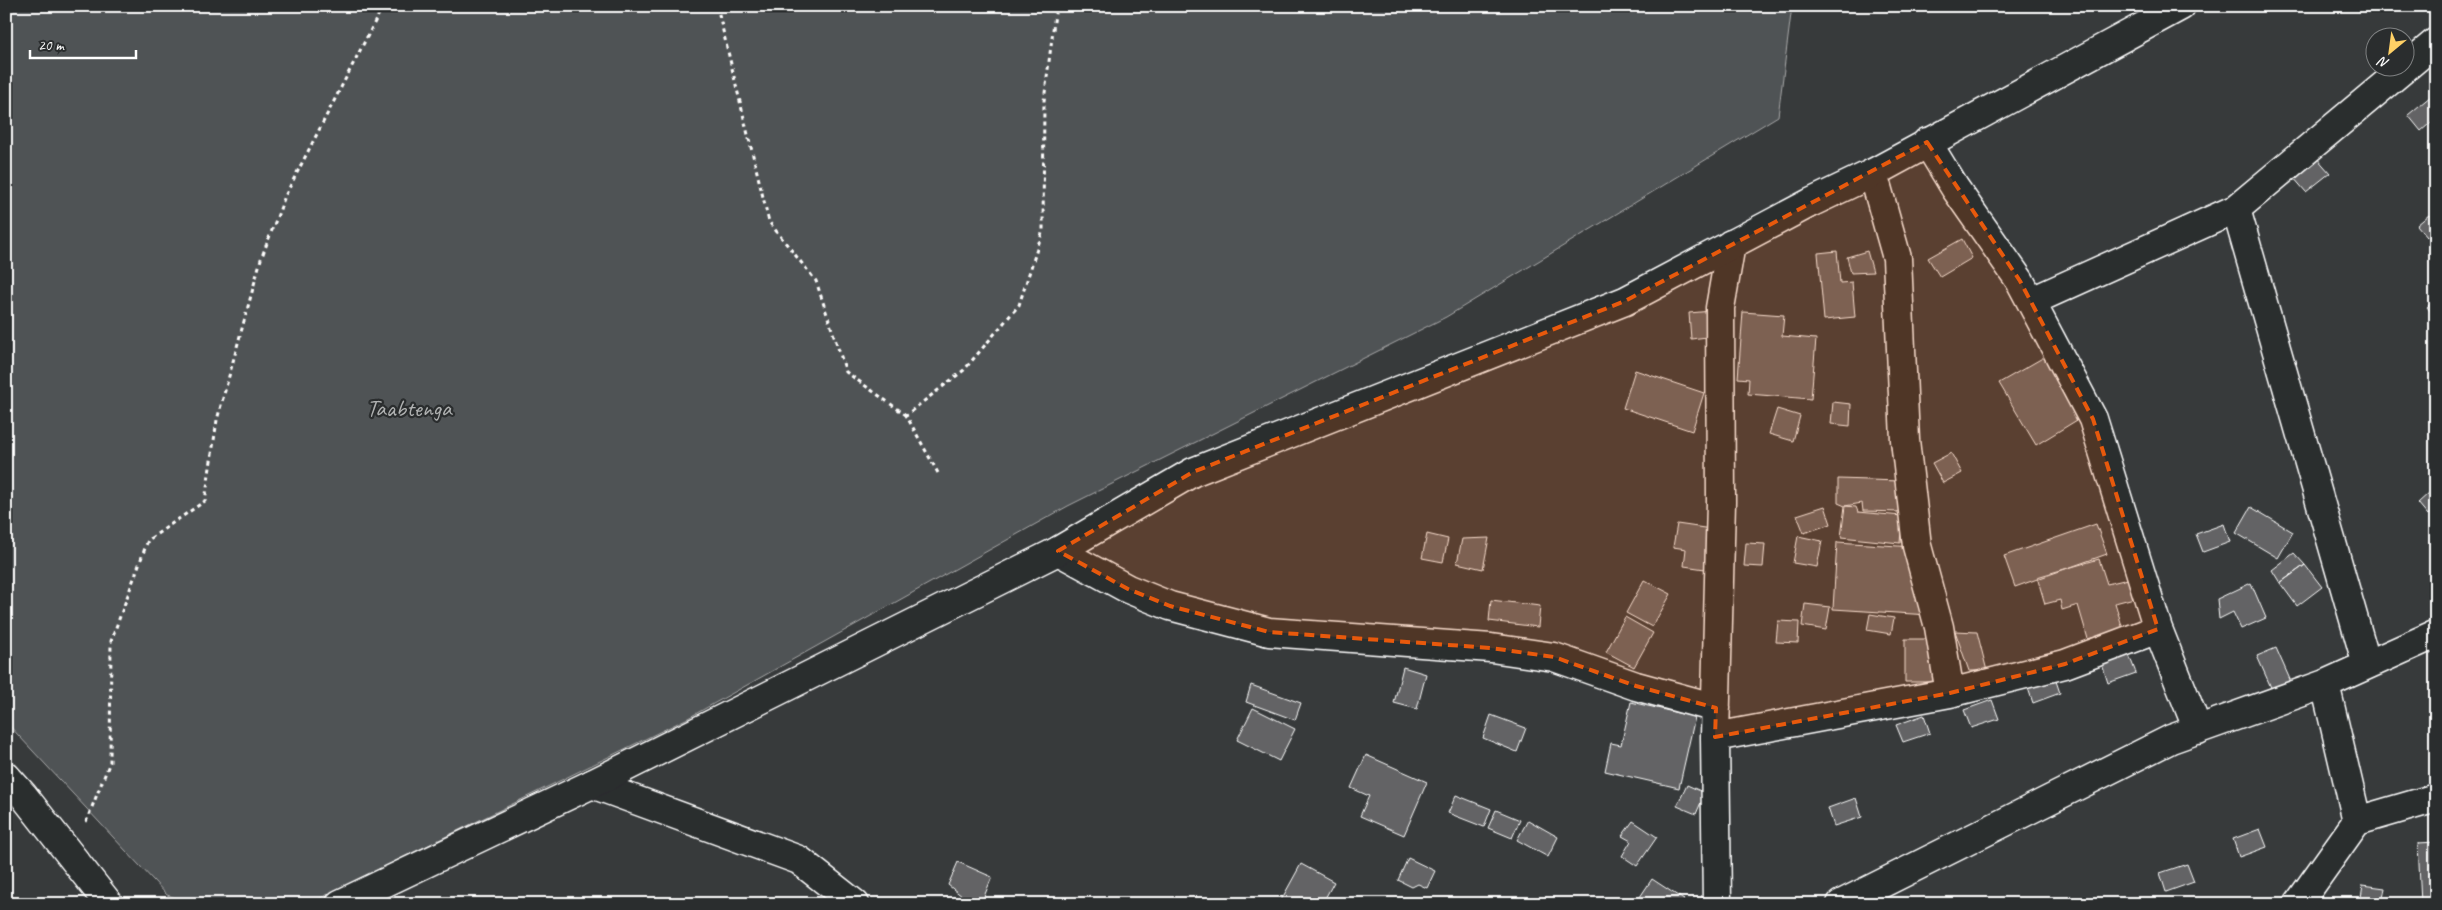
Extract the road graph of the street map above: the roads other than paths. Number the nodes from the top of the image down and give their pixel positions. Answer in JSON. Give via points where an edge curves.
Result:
{"nodes":[{"id":1,"x":2181,"y":6,"type":"edge"},
{"id":2,"x":2436,"y":42,"type":"edge"},
{"id":3,"x":1927,"y":142,"type":"junction"},
{"id":4,"x":1873,"y":173,"type":"junction"},
{"id":5,"x":2236,"y":208,"type":"junction"},
{"id":6,"x":1731,"y":244,"type":"junction"},
{"id":7,"x":2032,"y":301,"type":"junction"},
{"id":8,"x":1058,"y":551,"type":"junction"},
{"id":9,"x":2158,"y":630,"type":"junction"},
{"id":10,"x":2436,"y":634,"type":"edge"},
{"id":11,"x":2367,"y":665,"type":"junction"},
{"id":12,"x":2324,"y":684,"type":"junction"},
{"id":13,"x":1950,"y":693,"type":"junction"},
{"id":14,"x":1716,"y":708,"type":"junction"},
{"id":15,"x":2198,"y":730,"type":"junction"},
{"id":16,"x":1715,"y":737,"type":"junction"},
{"id":17,"x":6,"y":776,"type":"edge"},
{"id":18,"x":592,"y":784,"type":"junction"},
{"id":19,"x":2436,"y":798,"type":"edge"},
{"id":20,"x":2357,"y":820,"type":"junction"},
{"id":21,"x":109,"y":904,"type":"edge"},
{"id":22,"x":340,"y":904,"type":"edge"},
{"id":23,"x":855,"y":904,"type":"edge"},
{"id":24,"x":1717,"y":904,"type":"edge"},
{"id":25,"x":1841,"y":904,"type":"edge"},
{"id":26,"x":2298,"y":904,"type":"edge"}],
"edges":[{"from":1,"to":3,"type":"street"},
{"from":2,"to":5,"type":"street"},
{"from":3,"to":4,"type":"street"},
{"from":3,"to":7,"type":"street"},
{"from":4,"to":6,"type":"street"},
{"from":4,"to":13,"type":"street","via":[[1897,258],[1905,440],[1917,546],[1939,627]]},
{"from":5,"to":7,"type":"street"},
{"from":5,"to":11,"type":"street"},
{"from":6,"to":8,"type":"street","via":[[1625,301],[1193,472]]},
{"from":6,"to":14,"type":"street","via":[[1720,308],[1721,502]]},
{"from":7,"to":9,"type":"street","via":[[2093,419]]},
{"from":8,"to":14,"type":"street","via":[[1128,589],[1170,606],[1269,632],[1491,648],[1554,657],[1636,686]]},
{"from":8,"to":18,"type":"street"},
{"from":9,"to":13,"type":"street","via":[[2065,664]]},
{"from":9,"to":15,"type":"street"},
{"from":10,"to":11,"type":"street"},
{"from":11,"to":12,"type":"street"},
{"from":12,"to":15,"type":"street"},
{"from":12,"to":20,"type":"street"},
{"from":13,"to":16,"type":"street"},
{"from":14,"to":16,"type":"street"},
{"from":15,"to":25,"type":"street","via":[[2162,744]]},
{"from":16,"to":24,"type":"street"},
{"from":17,"to":21,"type":"street","via":[[24,794]]},
{"from":18,"to":22,"type":"street"},
{"from":18,"to":23,"type":"street","via":[[799,860]]},
{"from":19,"to":20,"type":"street"},
{"from":20,"to":26,"type":"street"}]}
